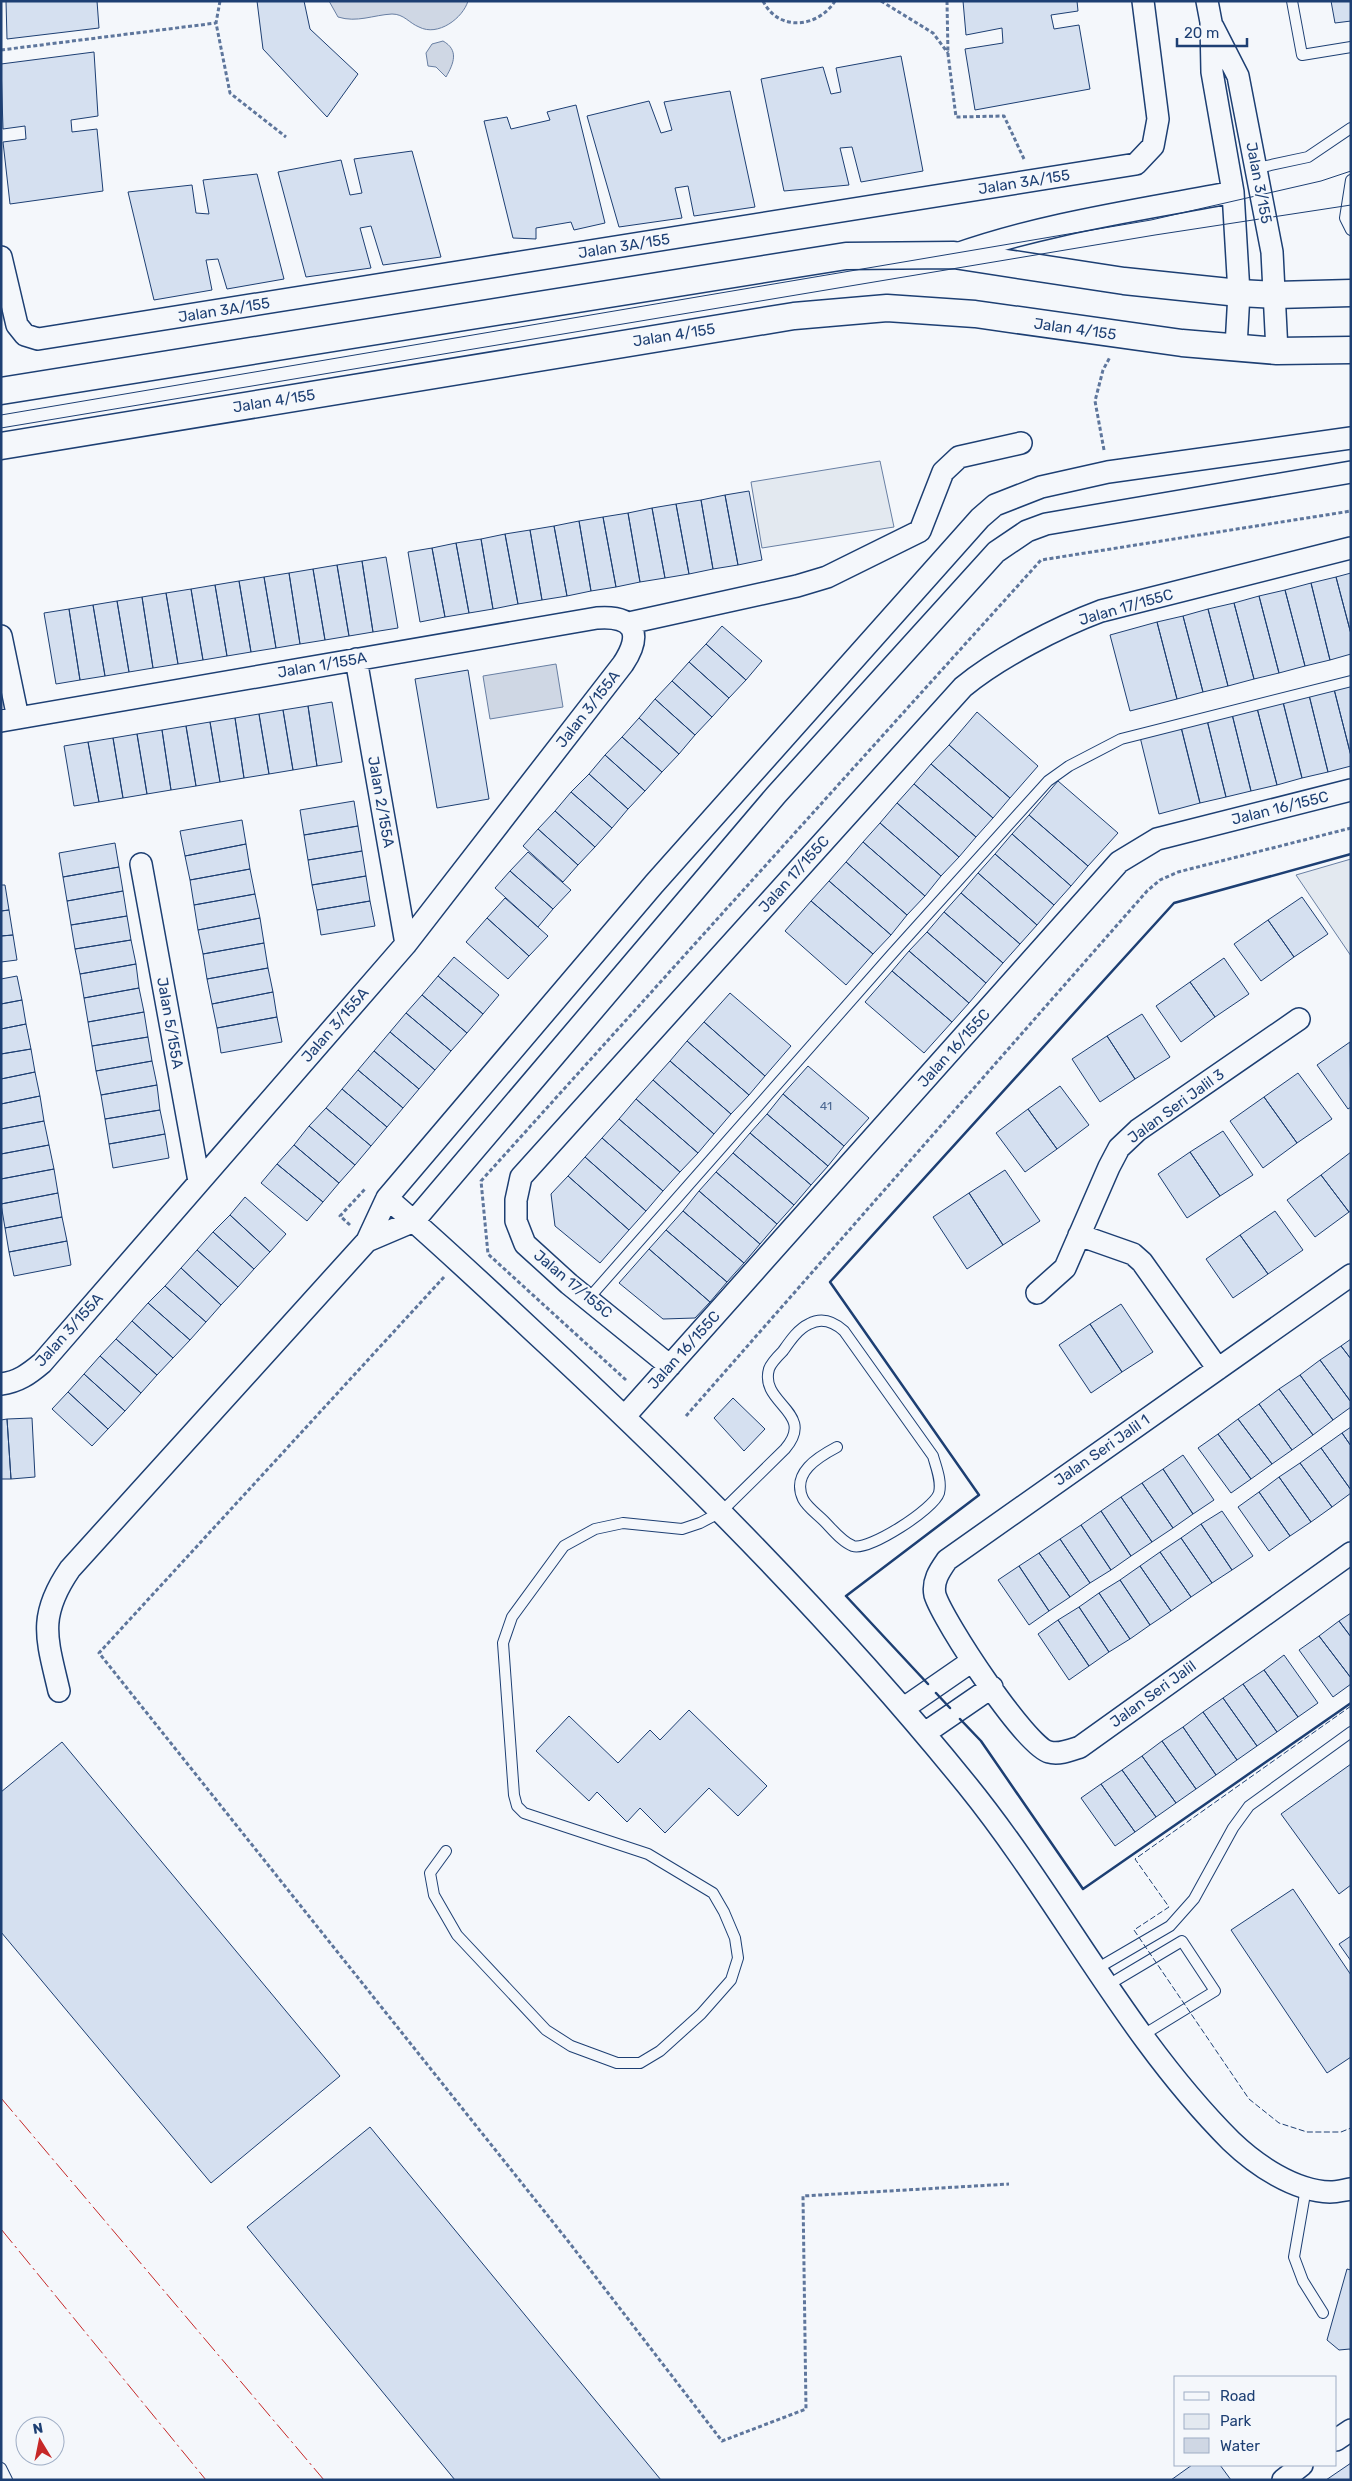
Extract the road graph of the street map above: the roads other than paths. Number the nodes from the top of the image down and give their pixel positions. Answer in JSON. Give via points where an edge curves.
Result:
{"nodes":[{"id":1,"x":1143,"y":1,"type":"edge"},
{"id":2,"x":1207,"y":1,"type":"edge"},
{"id":3,"x":1292,"y":1,"type":"edge"},
{"id":4,"x":1211,"y":22,"type":"junction"},
{"id":5,"x":1351,"y":47,"type":"edge"},
{"id":6,"x":1351,"y":128,"type":"edge"},
{"id":7,"x":1257,"y":168,"type":"junction"},
{"id":8,"x":1351,"y":180,"type":"edge"},
{"id":9,"x":1233,"y":192,"type":"junction"},
{"id":10,"x":1351,"y":230,"type":"edge"},
{"id":11,"x":954,"y":255,"type":"junction"},
{"id":12,"x":1,"y":257,"type":"edge"},
{"id":13,"x":1239,"y":293,"type":"junction"},
{"id":14,"x":1350,"y":293,"type":"edge"},
{"id":15,"x":1276,"y":295,"type":"junction"},
{"id":16,"x":1236,"y":347,"type":"junction"},
{"id":17,"x":1351,"y":350,"type":"edge"},
{"id":18,"x":1277,"y":351,"type":"junction"},
{"id":19,"x":1,"y":391,"type":"edge"},
{"id":20,"x":1351,"y":438,"type":"edge"},
{"id":21,"x":1021,"y":443,"type":"dead end"},
{"id":22,"x":1,"y":446,"type":"edge"},
{"id":23,"x":1351,"y":472,"type":"edge"},
{"id":24,"x":1351,"y":548,"type":"edge"},
{"id":25,"x":632,"y":628,"type":"junction"},
{"id":26,"x":1,"y":636,"type":"edge"},
{"id":27,"x":356,"y":659,"type":"junction"},
{"id":28,"x":1351,"y":681,"type":"edge"},
{"id":29,"x":10,"y":719,"type":"edge"},
{"id":30,"x":1351,"y":790,"type":"edge"},
{"id":31,"x":141,"y":864,"type":"dead end"},
{"id":32,"x":406,"y":944,"type":"junction"},
{"id":33,"x":1299,"y":1019,"type":"dead end"},
{"id":34,"x":199,"y":1181,"type":"junction"},
{"id":35,"x":387,"y":1198,"type":"junction"},
{"id":36,"x":414,"y":1221,"type":"junction"},
{"id":37,"x":1079,"y":1235,"type":"junction"},
{"id":38,"x":367,"y":1241,"type":"junction"},
{"id":39,"x":1351,"y":1275,"type":"edge"},
{"id":40,"x":1037,"y":1292,"type":"dead end"},
{"id":41,"x":589,"y":1298,"type":"junction"},
{"id":42,"x":670,"y":1366,"type":"junction"},
{"id":43,"x":1218,"y":1369,"type":"junction"},
{"id":44,"x":1,"y":1384,"type":"edge"},
{"id":45,"x":625,"y":1416,"type":"junction"},
{"id":46,"x":836,"y":1447,"type":"dead end"},
{"id":47,"x":721,"y":1512,"type":"junction"},
{"id":48,"x":1351,"y":1553,"type":"edge"},
{"id":49,"x":972,"y":1661,"type":"junction"},
{"id":50,"x":992,"y":1688,"type":"junction"},
{"id":51,"x":59,"y":1691,"type":"dead end"},
{"id":52,"x":904,"y":1708,"type":"junction"},
{"id":53,"x":1351,"y":1732,"type":"edge"},
{"id":54,"x":925,"y":1733,"type":"junction"},
{"id":55,"x":446,"y":1852,"type":"dead end"},
{"id":56,"x":1103,"y":1977,"type":"junction"},
{"id":57,"x":1143,"y":2035,"type":"junction"},
{"id":58,"x":1306,"y":2188,"type":"junction"},
{"id":59,"x":1351,"y":2189,"type":"edge"},
{"id":60,"x":1323,"y":2313,"type":"dead end"},
{"id":61,"x":1351,"y":2430,"type":"edge"},
{"id":62,"x":1337,"y":2439,"type":"edge"},
{"id":63,"x":1301,"y":2466,"type":"edge"},
{"id":64,"x":1,"y":2468,"type":"edge"},
{"id":65,"x":7,"y":2480,"type":"edge"},
{"id":66,"x":1283,"y":2480,"type":"edge"}],
"edges":[{"from":1,"to":12,"type":"street","name":"Jalan 3A/155","via":[[1158,119],[1153,146],[1136,164],[38,339],[26,335],[17,324]]},
{"from":2,"to":4,"type":"street","name":"Jalan 3/155"},
{"from":3,"to":5,"type":"lane","via":[[1302,55]]},
{"from":4,"to":7,"type":"street","name":"Jalan 3/155","via":[[1238,76]]},
{"from":4,"to":9,"type":"street","name":"Jalan 3/155","via":[[1212,72]]},
{"from":6,"to":7,"type":"lane","via":[[1308,157]]},
{"from":7,"to":15,"type":"street","name":"Jalan 3/155"},
{"from":8,"to":10,"type":"lane","via":[[1345,218]]},
{"from":9,"to":11,"type":"street","via":[[1052,227],[993,241]]},
{"from":9,"to":13,"type":"street","name":"Jalan 3/155"},
{"from":11,"to":13,"type":"street","via":[[1124,281]]},
{"from":11,"to":19,"type":"street","via":[[846,256]]},
{"from":13,"to":15,"type":"street"},
{"from":13,"to":16,"type":"street","name":"Jalan 3/155"},
{"from":14,"to":15,"type":"street"},
{"from":15,"to":18,"type":"street","name":"Jalan 3/155"},
{"from":16,"to":18,"type":"street","name":"Jalan 4/155"},
{"from":16,"to":22,"type":"street","name":"Jalan 4/155","via":[[1122,336],[975,314],[887,308],[794,316]]},
{"from":17,"to":18,"type":"street","name":"Jalan 4/155"},
{"from":20,"to":35,"type":"street","via":[[1108,472],[1033,489],[995,505],[654,884]]},
{"from":21,"to":25,"type":"street","via":[[959,457],[942,472],[920,531],[827,577]]},
{"from":23,"to":36,"type":"street","via":[[1046,524],[1027,531],[996,552],[776,795]]},
{"from":24,"to":41,"type":"street","name":"Jalan 17/155C","via":[[1101,611],[1077,620],[981,672],[963,687],[522,1176],[516,1200],[516,1221],[525,1244]]},
{"from":25,"to":27,"type":"street","name":"Jalan 1/155A","via":[[615,617],[597,618]]},
{"from":25,"to":32,"type":"street","name":"Jalan 3/155A","via":[[632,650],[623,664]]},
{"from":26,"to":29,"type":"street"},
{"from":27,"to":29,"type":"street","name":"Jalan 1/155A"},
{"from":27,"to":32,"type":"street","name":"Jalan 2/155A"},
{"from":28,"to":41,"type":"lane","via":[[1121,739],[1068,766],[1048,781]]},
{"from":30,"to":42,"type":"street","name":"Jalan 16/155C","via":[[1157,839],[1119,862]]},
{"from":31,"to":34,"type":"street","name":"Jalan 5/155A"},
{"from":32,"to":34,"type":"street","name":"Jalan 3/155A"},
{"from":33,"to":37,"type":"street","name":"Jalan Seri Jalil 3","via":[[1138,1130],[1120,1148]]},
{"from":34,"to":44,"type":"street","name":"Jalan 3/155A","via":[[42,1363],[27,1376]]},
{"from":35,"to":36,"type":"street"},
{"from":35,"to":38,"type":"street"},
{"from":36,"to":38,"type":"street"},
{"from":36,"to":45,"type":"street"},
{"from":37,"to":40,"type":"street","name":"Jalan Seri Jalil 3","via":[[1065,1268]]},
{"from":37,"to":43,"type":"street","via":[[1132,1254],[1142,1262]]},
{"from":38,"to":51,"type":"street","via":[[60,1582],[49,1611],[46,1633]]},
{"from":39,"to":43,"type":"street","name":"Jalan Seri Jalil 1"},
{"from":41,"to":42,"type":"street","name":"Jalan 17/155C"},
{"from":42,"to":45,"type":"street","name":"Jalan 16/155C"},
{"from":43,"to":49,"type":"street","name":"Jalan Seri Jalil 1","via":[[947,1560],[936,1575],[935,1594]]},
{"from":45,"to":47,"type":"street"},
{"from":46,"to":47,"type":"lane","via":[[807,1467],[800,1489],[810,1508],[854,1546],[876,1542],[930,1506],[939,1494],[933,1456],[844,1331],[834,1322],[822,1321],[810,1323],[799,1331],[769,1367],[771,1389],[793,1418],[796,1427],[794,1439]]},
{"from":47,"to":52,"type":"street"},
{"from":47,"to":55,"type":"lane","via":[[682,1529],[623,1523],[595,1529],[564,1546],[512,1616],[504,1643],[514,1795],[518,1806],[524,1813],[648,1854],[713,1893],[735,1938],[738,1958],[731,1980],[701,2014],[660,2051],[640,2063],[617,2063],[571,2046],[546,2030],[457,1934],[434,1896],[430,1873]]},
{"from":48,"to":50,"type":"street","name":"Jalan Seri Jalil","via":[[1080,1747],[1050,1753],[1042,1749],[1029,1738]]},
{"from":49,"to":50,"type":"street","name":"Jalan Seri Jalil"},
{"from":49,"to":52,"type":"street"},
{"from":50,"to":54,"type":"street"},
{"from":52,"to":54,"type":"street"},
{"from":53,"to":56,"type":"lane","via":[[1250,1806],[1233,1828],[1194,1899],[1170,1926]]},
{"from":54,"to":56,"type":"street","via":[[978,1799]]},
{"from":56,"to":57,"type":"street"},
{"from":56,"to":57,"type":"lane","via":[[1182,1941],[1215,1991]]},
{"from":57,"to":58,"type":"street","via":[[1167,2070],[1234,2143],[1274,2174]]},
{"from":58,"to":59,"type":"street","via":[[1331,2192]]},
{"from":58,"to":60,"type":"lane","via":[[1294,2257],[1303,2281]]},
{"from":61,"to":62,"type":"street"},
{"from":63,"to":66,"type":"street"},
{"from":64,"to":65,"type":"lane"}]}
